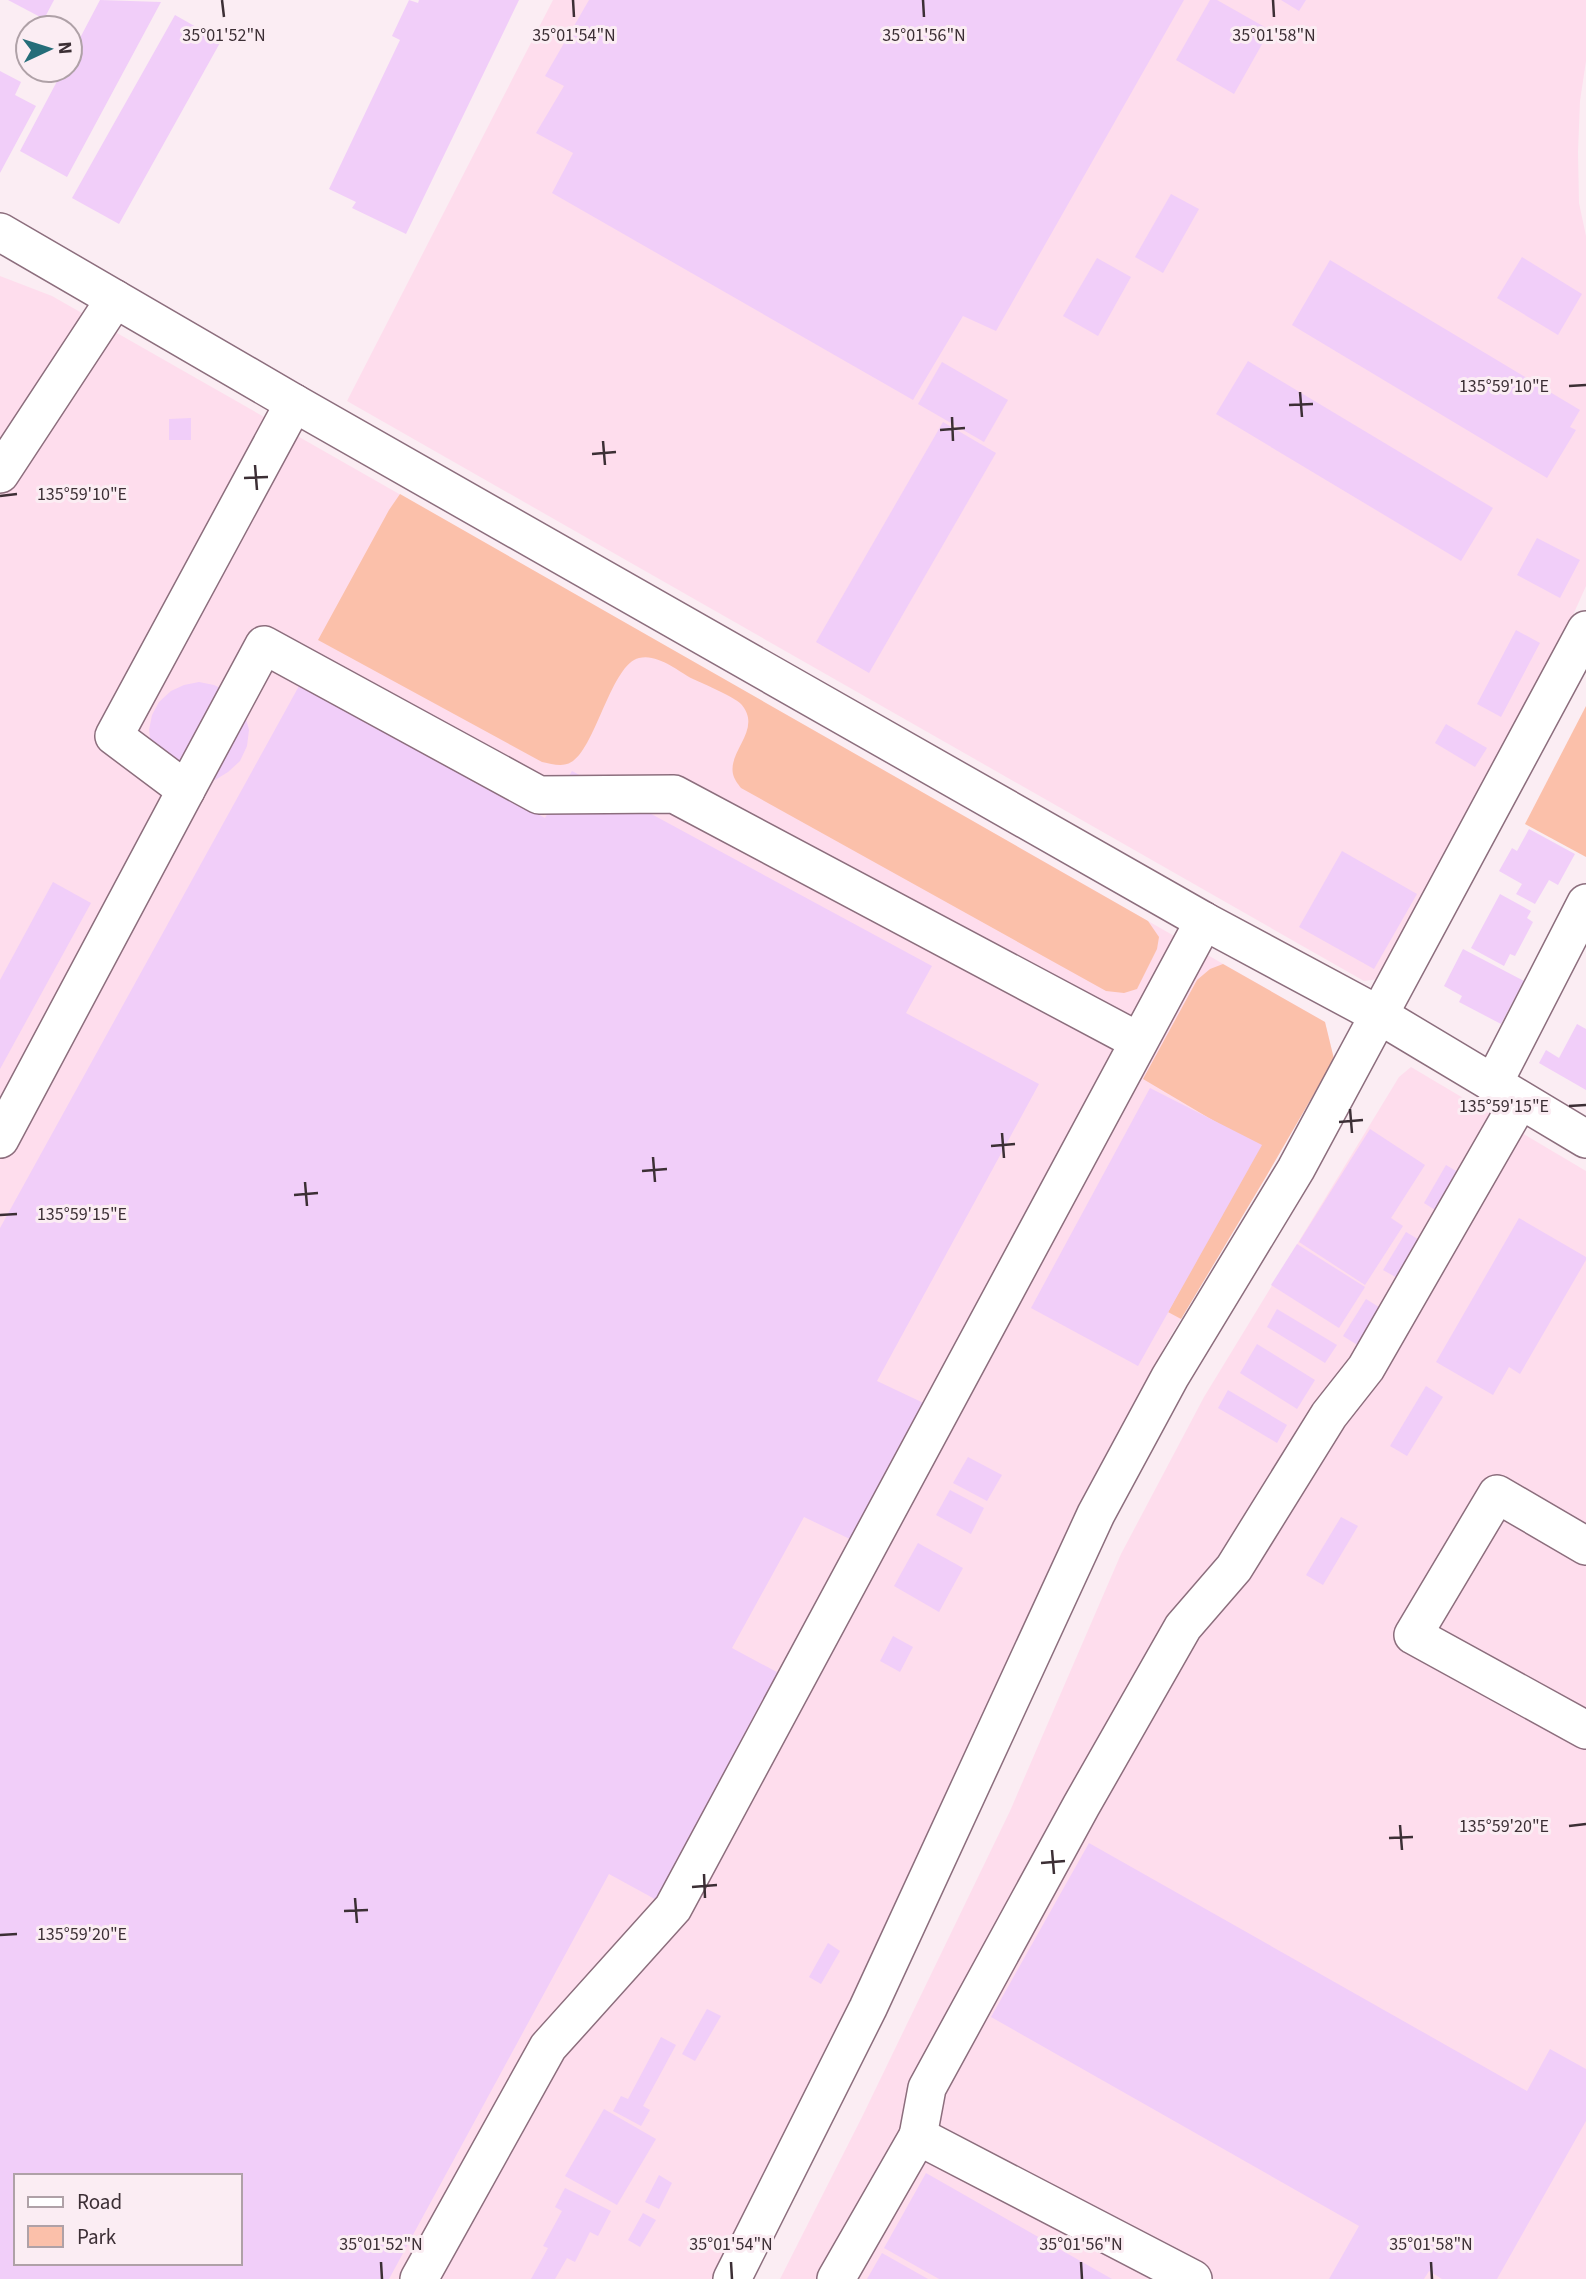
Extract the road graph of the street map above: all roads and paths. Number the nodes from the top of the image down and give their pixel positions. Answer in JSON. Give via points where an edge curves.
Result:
{"nodes":[{"id":1,"x":0,"y":232,"type":"edge"},
{"id":2,"x":115,"y":299,"type":"junction"},
{"id":3,"x":294,"y":403,"type":"junction"},
{"id":4,"x":0,"y":474,"type":"edge"},
{"id":5,"x":1586,"y":630,"type":"edge"},
{"id":6,"x":186,"y":790,"type":"junction"},
{"id":7,"x":1586,"y":903,"type":"edge"},
{"id":8,"x":1204,"y":921,"type":"junction"},
{"id":9,"x":1378,"y":1015,"type":"junction"},
{"id":10,"x":1138,"y":1041,"type":"junction"},
{"id":11,"x":1506,"y":1092,"type":"junction"},
{"id":12,"x":0,"y":1139,"type":"edge"},
{"id":13,"x":1586,"y":1139,"type":"edge"},
{"id":14,"x":1586,"y":1546,"type":"edge"},
{"id":15,"x":1586,"y":1730,"type":"edge"},
{"id":16,"x":918,"y":2136,"type":"junction"},
{"id":17,"x":419,"y":2279,"type":"edge"},
{"id":18,"x":733,"y":2279,"type":"edge"},
{"id":19,"x":836,"y":2279,"type":"edge"},
{"id":20,"x":1193,"y":2279,"type":"edge"}],
"edges":[{"from":1,"to":2,"type":"street"},
{"from":2,"to":3,"type":"street"},
{"from":2,"to":4,"type":"street"},
{"from":3,"to":6,"type":"street","via":[[114,736]]},
{"from":3,"to":8,"type":"street"},
{"from":5,"to":9,"type":"street"},
{"from":6,"to":10,"type":"street","via":[[264,645],[540,795],[674,794]]},
{"from":6,"to":12,"type":"street"},
{"from":7,"to":11,"type":"street"},
{"from":8,"to":9,"type":"street"},
{"from":8,"to":10,"type":"street"},
{"from":9,"to":11,"type":"street"},
{"from":9,"to":18,"type":"street","via":[[1296,1169],[1170,1377],[1096,1514],[868,2008]]},
{"from":10,"to":17,"type":"street","via":[[673,1908],[548,2047]]},
{"from":11,"to":13,"type":"street"},
{"from":11,"to":16,"type":"street","via":[[1366,1368],[1329,1415],[1234,1568],[1183,1627],[1081,1806],[927,2088]]},
{"from":14,"to":15,"type":"street","via":[[1497,1494],[1413,1635]]},
{"from":16,"to":19,"type":"street"},
{"from":16,"to":20,"type":"street"}]}
